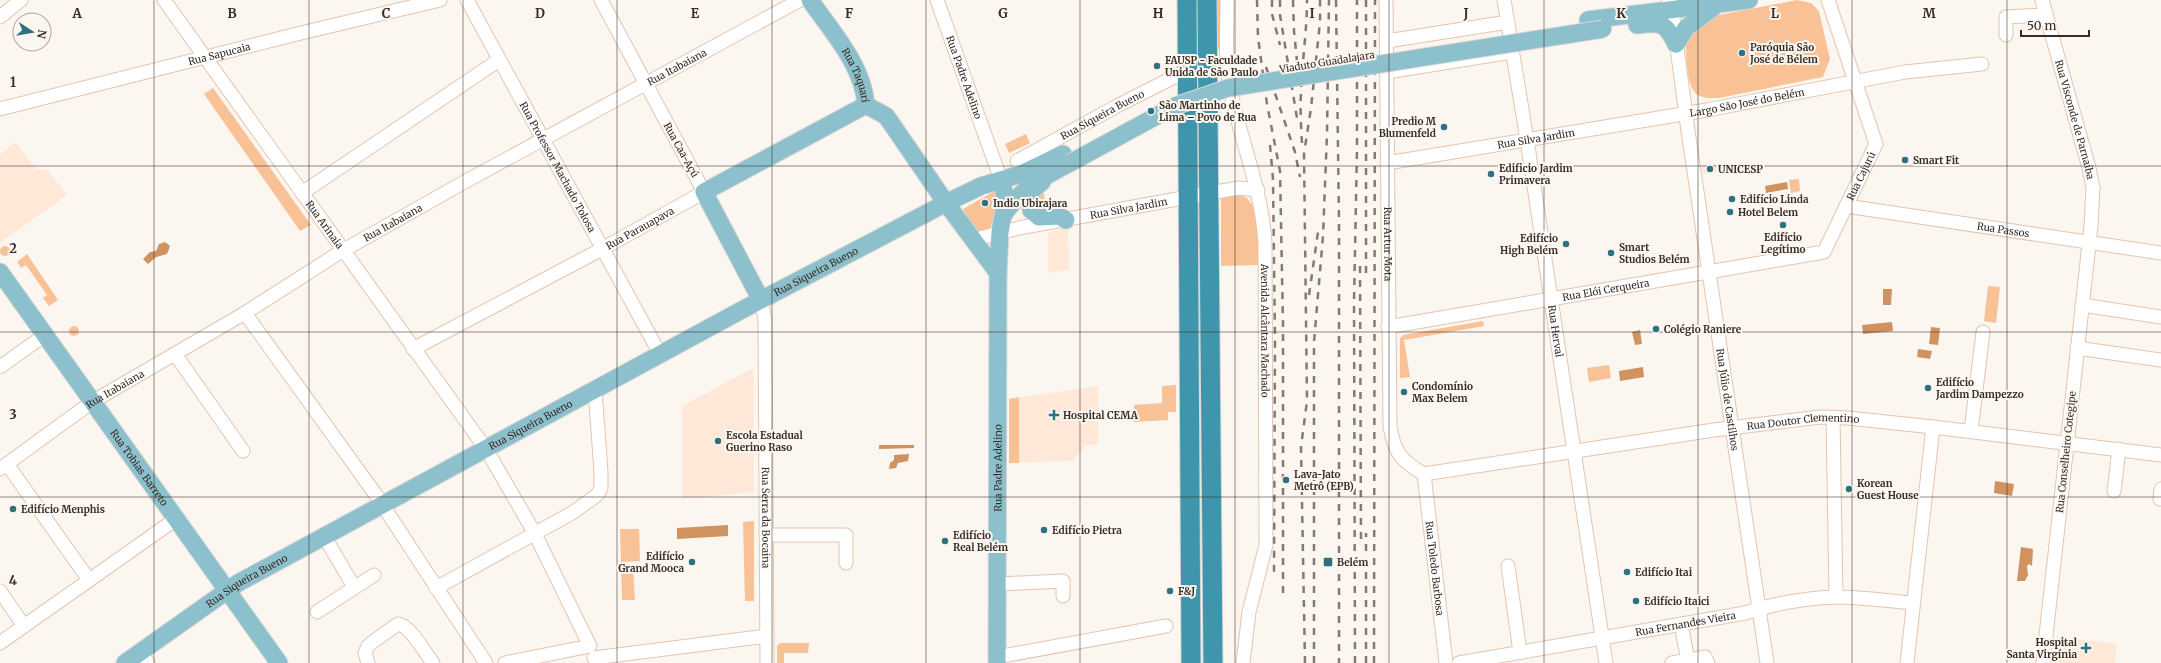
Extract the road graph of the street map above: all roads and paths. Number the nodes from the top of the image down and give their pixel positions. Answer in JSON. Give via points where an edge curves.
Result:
{"nodes":[{"id":1,"x":21,"y":0,"type":"edge"},
{"id":2,"x":164,"y":0,"type":"edge"},
{"id":3,"x":440,"y":0,"type":"edge"},
{"id":4,"x":467,"y":0,"type":"edge"},
{"id":5,"x":601,"y":0,"type":"edge"},
{"id":6,"x":800,"y":0,"type":"edge"},
{"id":7,"x":810,"y":0,"type":"edge"},
{"id":8,"x":937,"y":0,"type":"edge"},
{"id":9,"x":1188,"y":0,"type":"edge"},
{"id":10,"x":1207,"y":0,"type":"edge"},
{"id":11,"x":1227,"y":0,"type":"edge"},
{"id":12,"x":1386,"y":0,"type":"edge"},
{"id":13,"x":1504,"y":0,"type":"edge"},
{"id":14,"x":1654,"y":0,"type":"edge"},
{"id":15,"x":1749,"y":0,"type":"edge"},
{"id":16,"x":1828,"y":0,"type":"edge"},
{"id":17,"x":2042,"y":0,"type":"edge"},
{"id":18,"x":1671,"y":5,"type":"edge"},
{"id":19,"x":1716,"y":6,"type":"junction"},
{"id":20,"x":2046,"y":15,"type":"junction"},
{"id":21,"x":0,"y":17,"type":"edge"},
{"id":22,"x":1635,"y":20,"type":"junction"},
{"id":23,"x":1508,"y":22,"type":"junction"},
{"id":24,"x":1660,"y":24,"type":"joint"},
{"id":25,"x":2006,"y":35,"type":"dead end"},
{"id":26,"x":1387,"y":41,"type":"junction"},
{"id":27,"x":1676,"y":44,"type":"junction"},
{"id":28,"x":1512,"y":52,"type":"junction"},
{"id":29,"x":206,"y":58,"type":"junction"},
{"id":30,"x":499,"y":60,"type":"junction"},
{"id":31,"x":1982,"y":64,"type":"dead end"},
{"id":32,"x":1188,"y":70,"type":"junction"},
{"id":33,"x":1387,"y":72,"type":"junction"},
{"id":34,"x":1854,"y":81,"type":"junction"},
{"id":35,"x":645,"y":84,"type":"junction"},
{"id":36,"x":866,"y":106,"type":"junction"},
{"id":37,"x":0,"y":109,"type":"edge"},
{"id":38,"x":1685,"y":113,"type":"junction"},
{"id":39,"x":542,"y":139,"type":"junction"},
{"id":40,"x":1527,"y":140,"type":"junction"},
{"id":41,"x":991,"y":155,"type":"junction"},
{"id":42,"x":1066,"y":159,"type":"junction"},
{"id":43,"x":1017,"y":162,"type":"dead end"},
{"id":44,"x":1387,"y":164,"type":"junction"},
{"id":45,"x":1045,"y":176,"type":"junction"},
{"id":46,"x":1001,"y":180,"type":"junction"},
{"id":47,"x":981,"y":186,"type":"junction"},
{"id":48,"x":1258,"y":190,"type":"junction"},
{"id":49,"x":704,"y":192,"type":"junction"},
{"id":50,"x":302,"y":193,"type":"junction"},
{"id":51,"x":1210,"y":193,"type":"junction"},
{"id":52,"x":1188,"y":197,"type":"junction"},
{"id":53,"x":946,"y":203,"type":"junction"},
{"id":54,"x":1846,"y":206,"type":"junction"},
{"id":55,"x":1004,"y":214,"type":"junction"},
{"id":56,"x":1066,"y":220,"type":"junction"},
{"id":57,"x":1000,"y":232,"type":"junction"},
{"id":58,"x":972,"y":240,"type":"junction"},
{"id":59,"x":2089,"y":242,"type":"junction"},
{"id":60,"x":602,"y":249,"type":"junction"},
{"id":61,"x":342,"y":250,"type":"junction"},
{"id":62,"x":1824,"y":252,"type":"joint"},
{"id":63,"x":2161,"y":253,"type":"edge"},
{"id":64,"x":0,"y":272,"type":"edge"},
{"id":65,"x":1709,"y":272,"type":"junction"},
{"id":66,"x":998,"y":274,"type":"junction"},
{"id":67,"x":1551,"y":299,"type":"junction"},
{"id":68,"x":761,"y":300,"type":"junction"},
{"id":69,"x":2082,"y":305,"type":"junction"},
{"id":70,"x":245,"y":313,"type":"junction"},
{"id":71,"x":2161,"y":317,"type":"edge"},
{"id":72,"x":1388,"y":327,"type":"junction"},
{"id":73,"x":1983,"y":332,"type":"dead end"},
{"id":74,"x":46,"y":334,"type":"junction"},
{"id":75,"x":2077,"y":348,"type":"junction"},
{"id":76,"x":413,"y":349,"type":"junction"},
{"id":77,"x":175,"y":354,"type":"junction"},
{"id":78,"x":660,"y":354,"type":"junction"},
{"id":79,"x":2161,"y":360,"type":"edge"},
{"id":80,"x":0,"y":367,"type":"edge"},
{"id":81,"x":595,"y":390,"type":"junction"},
{"id":82,"x":92,"y":402,"type":"junction"},
{"id":83,"x":1833,"y":417,"type":"junction"},
{"id":84,"x":1933,"y":426,"type":"junction"},
{"id":85,"x":1732,"y":428,"type":"junction"},
{"id":86,"x":1972,"y":431,"type":"junction"},
{"id":87,"x":2067,"y":443,"type":"junction"},
{"id":88,"x":486,"y":449,"type":"junction"},
{"id":89,"x":2119,"y":450,"type":"junction"},
{"id":90,"x":243,"y":451,"type":"dead end"},
{"id":91,"x":1575,"y":452,"type":"junction"},
{"id":92,"x":2161,"y":455,"type":"edge"},
{"id":93,"x":4,"y":466,"type":"edge"},
{"id":94,"x":1424,"y":474,"type":"junction"},
{"id":95,"x":2114,"y":491,"type":"dead end"},
{"id":96,"x":382,"y":505,"type":"junction"},
{"id":97,"x":176,"y":519,"type":"junction"},
{"id":98,"x":534,"y":532,"type":"junction"},
{"id":99,"x":766,"y":535,"type":"junction"},
{"id":100,"x":324,"y":536,"type":"junction"},
{"id":101,"x":846,"y":563,"type":"dead end"},
{"id":102,"x":1508,"y":566,"type":"dead end"},
{"id":103,"x":374,"y":575,"type":"dead end"},
{"id":104,"x":89,"y":580,"type":"junction"},
{"id":105,"x":997,"y":584,"type":"junction"},
{"id":106,"x":354,"y":587,"type":"junction"},
{"id":107,"x":436,"y":588,"type":"junction"},
{"id":108,"x":0,"y":591,"type":"edge"},
{"id":109,"x":226,"y":591,"type":"junction"},
{"id":110,"x":1063,"y":596,"type":"dead end"},
{"id":111,"x":1836,"y":597,"type":"junction"},
{"id":112,"x":1913,"y":603,"type":"junction"},
{"id":113,"x":1758,"y":608,"type":"junction"},
{"id":114,"x":317,"y":612,"type":"dead end"},
{"id":115,"x":1681,"y":624,"type":"junction"},
{"id":116,"x":24,"y":626,"type":"junction"},
{"id":117,"x":1166,"y":626,"type":"dead end"},
{"id":118,"x":767,"y":636,"type":"junction"},
{"id":119,"x":1602,"y":638,"type":"junction"},
{"id":120,"x":0,"y":643,"type":"edge"},
{"id":121,"x":1520,"y":652,"type":"junction"},
{"id":122,"x":560,"y":657,"type":"edge"},
{"id":123,"x":144,"y":658,"type":"edge"},
{"id":124,"x":594,"y":658,"type":"dead end"},
{"id":125,"x":997,"y":660,"type":"edge"},
{"id":126,"x":1688,"y":661,"type":"junction"},
{"id":127,"x":125,"y":663,"type":"edge"},
{"id":128,"x":279,"y":663,"type":"edge"},
{"id":129,"x":368,"y":663,"type":"edge"},
{"id":130,"x":433,"y":663,"type":"edge"},
{"id":131,"x":486,"y":663,"type":"edge"},
{"id":132,"x":505,"y":663,"type":"edge"},
{"id":133,"x":767,"y":663,"type":"edge"},
{"id":134,"x":1191,"y":663,"type":"edge"},
{"id":135,"x":1213,"y":663,"type":"edge"},
{"id":136,"x":1243,"y":663,"type":"edge"},
{"id":137,"x":1446,"y":663,"type":"edge"},
{"id":138,"x":1459,"y":663,"type":"edge"},
{"id":139,"x":1606,"y":663,"type":"edge"},
{"id":140,"x":1672,"y":663,"type":"edge"},
{"id":141,"x":1708,"y":663,"type":"edge"},
{"id":142,"x":1767,"y":663,"type":"edge"},
{"id":143,"x":1907,"y":663,"type":"edge"},
{"id":144,"x":2043,"y":663,"type":"edge"}],
"edges":[{"from":1,"to":21,"type":"street"},
{"from":2,"to":29,"type":"street","name":"Rua Arinaia"},
{"from":3,"to":29,"type":"street","name":"Rua Sapucaia"},
{"from":4,"to":30,"type":"street","name":"Rua Professor Machado Tolosa"},
{"from":5,"to":35,"type":"street","name":"Rua Caa-Açú"},
{"from":6,"to":35,"type":"street","name":"Rua Itabaiana"},
{"from":7,"to":36,"type":"main road","name":"Rua Taquari","via":[[856,68],[864,90]]},
{"from":8,"to":41,"type":"street","name":"Rua Padre Adelino"},
{"from":9,"to":32,"type":"highway"},
{"from":10,"to":51,"type":"highway"},
{"from":11,"to":48,"type":"street","name":"Avenida Alcântara Machado","via":[[1227,65],[1231,96]]},
{"from":12,"to":26,"type":"street","name":"Rua Artur Mota"},
{"from":13,"to":23,"type":"street","name":"Rua Herval"},
{"from":14,"to":22,"type":"main road"},
{"from":15,"to":19,"type":"main road"},
{"from":16,"to":34,"type":"street"},
{"from":17,"to":20,"type":"street","name":"Rua Visconde de Parnaíba"},
{"from":18,"to":19,"type":"main road"},
{"from":18,"to":22,"type":"main road","name":"Viaduto Guadalajara"},
{"from":18,"to":27,"type":"street","name":"Largo São José do Belém"},
{"from":19,"to":27,"type":"main road","via":[[1686,28]]},
{"from":20,"to":25,"type":"street","via":[[2006,17]]},
{"from":20,"to":59,"type":"street","name":"Rua Visconde de Parnaíba","via":[[2093,188]]},
{"from":22,"to":24,"type":"main road","name":"Viaduto Guadalajara"},
{"from":22,"to":42,"type":"main road","name":"Viaduto Guadalajara","bridge":true,"via":[[1228,88],[1175,106]]},
{"from":23,"to":26,"type":"street"},
{"from":23,"to":28,"type":"street","name":"Rua Herval"},
{"from":24,"to":27,"type":"main road","name":"Largo São José do Belém","via":[[1667,28]]},
{"from":26,"to":33,"type":"street","name":"Rua Artur Mota"},
{"from":27,"to":38,"type":"street","name":"Largo São José do Belém"},
{"from":28,"to":33,"type":"street"},
{"from":28,"to":40,"type":"street","name":"Rua Herval"},
{"from":29,"to":37,"type":"street","name":"Rua Sapucaia"},
{"from":29,"to":50,"type":"street","name":"Rua Arinaia"},
{"from":30,"to":39,"type":"street","name":"Rua Professor Machado Tolosa"},
{"from":30,"to":50,"type":"street"},
{"from":31,"to":34,"type":"street","name":"Largo São José do Belém","via":[[1929,69]]},
{"from":32,"to":43,"type":"street","name":"Rua Siqueira Bueno"},
{"from":32,"to":52,"type":"highway"},
{"from":33,"to":44,"type":"street","name":"Rua Artur Mota"},
{"from":34,"to":38,"type":"street","name":"Largo São José do Belém"},
{"from":34,"to":54,"type":"street","name":"Rua Cajurú","via":[[1876,144]]},
{"from":35,"to":39,"type":"street","name":"Rua Itabaiana"},
{"from":35,"to":49,"type":"street","name":"Rua Caa-Açú"},
{"from":36,"to":49,"type":"main road","name":"Rua Parauapava"},
{"from":36,"to":53,"type":"main road","name":"Rua Taquari","via":[[886,116]]},
{"from":38,"to":40,"type":"street","name":"Rua Silva Jardim"},
{"from":38,"to":65,"type":"street","name":"Rua Júlio de Castilhos"},
{"from":39,"to":60,"type":"street","name":"Rua Professor Machado Tolosa"},
{"from":39,"to":61,"type":"street","name":"Rua Itabaiana"},
{"from":40,"to":44,"type":"street","name":"Rua Silva Jardim"},
{"from":40,"to":67,"type":"street","name":"Rua Herval"},
{"from":41,"to":46,"type":"street","name":"Rua Padre Adelino"},
{"from":41,"to":47,"type":"street","via":[[988,172]]},
{"from":42,"to":45,"type":"main road","name":"Viaduto Guadalajara"},
{"from":42,"to":46,"type":"main road","name":"Viaduto Guadalajara"},
{"from":44,"to":72,"type":"street","name":"Rua Artur Mota"},
{"from":45,"to":55,"type":"main road","name":"Viaduto Guadalajara","via":[[1030,184],[1018,195]]},
{"from":45,"to":56,"type":"main road","via":[[1044,181],[1032,191],[1031,210],[1039,217],[1059,216]]},
{"from":46,"to":47,"type":"main road","name":"Viaduto Guadalajara"},
{"from":46,"to":55,"type":"main road","name":"Rua Padre Adelino","via":[[1006,194]]},
{"from":47,"to":53,"type":"main road","name":"Rua Siqueira Bueno"},
{"from":48,"to":51,"type":"street","name":"Rua Silva Jardim","via":[[1239,188]]},
{"from":48,"to":136,"type":"street","name":"Avenida Alcântara Machado","via":[[1265,243],[1266,545],[1249,612]]},
{"from":49,"to":60,"type":"street","name":"Rua Parauapava"},
{"from":49,"to":68,"type":"main road","name":"Rua Caa-Açú"},
{"from":50,"to":61,"type":"street","name":"Rua Arinaia"},
{"from":51,"to":52,"type":"street","name":"Rua Silva Jardim"},
{"from":51,"to":135,"type":"highway"},
{"from":52,"to":56,"type":"street","name":"Rua Silva Jardim"},
{"from":52,"to":134,"type":"highway"},
{"from":53,"to":58,"type":"main road","name":"Rua Taquari"},
{"from":53,"to":68,"type":"main road","name":"Rua Siqueira Bueno"},
{"from":54,"to":59,"type":"street","name":"Rua Passos"},
{"from":54,"to":62,"type":"street","name":"Rua Cajurú"},
{"from":55,"to":57,"type":"main road","name":"Rua Padre Adelino"},
{"from":56,"to":57,"type":"street","name":"Rua Silva Jardim"},
{"from":57,"to":58,"type":"street","name":"Rua Silva Jardim"},
{"from":57,"to":66,"type":"main road","name":"Rua Padre Adelino"},
{"from":58,"to":66,"type":"main road","name":"Rua Taquari"},
{"from":59,"to":63,"type":"street","name":"Rua Passos"},
{"from":59,"to":69,"type":"street","name":"Rua Conselheiro Cotegipe"},
{"from":60,"to":76,"type":"street","name":"Rua Parauapava"},
{"from":60,"to":78,"type":"street","name":"Rua Professor Machado Tolosa"},
{"from":61,"to":70,"type":"street","name":"Rua Itabaiana"},
{"from":61,"to":76,"type":"street","name":"Rua Arinaia"},
{"from":62,"to":65,"type":"street","name":"Rua Elói Cerqueira"},
{"from":64,"to":74,"type":"main road","name":"Rua Tobias Barreto"},
{"from":65,"to":67,"type":"street","name":"Rua Elói Cerqueira"},
{"from":65,"to":85,"type":"street","name":"Rua Júlio de Castilhos"},
{"from":66,"to":105,"type":"main road","name":"Rua Padre Adelino"},
{"from":67,"to":72,"type":"street","name":"Rua Elói Cerqueira"},
{"from":67,"to":91,"type":"street","name":"Rua Herval"},
{"from":68,"to":78,"type":"main road","name":"Rua Siqueira Bueno"},
{"from":68,"to":99,"type":"street","name":"Rua Serra da Bocaina","via":[[765,320]]},
{"from":69,"to":71,"type":"street"},
{"from":69,"to":75,"type":"street","name":"Rua Conselheiro Cotegipe"},
{"from":70,"to":77,"type":"street","name":"Rua Itabaiana"},
{"from":70,"to":96,"type":"street"},
{"from":72,"to":94,"type":"street","name":"Rua Artur Mota","via":[[1389,416],[1392,440],[1399,455]]},
{"from":73,"to":86,"type":"street"},
{"from":74,"to":80,"type":"street"},
{"from":74,"to":82,"type":"main road","name":"Rua Tobias Barreto"},
{"from":75,"to":79,"type":"street"},
{"from":75,"to":87,"type":"street","name":"Rua Conselheiro Cotegipe"},
{"from":76,"to":88,"type":"street","name":"Rua Arinaia"},
{"from":77,"to":82,"type":"street","name":"Rua Itabaiana"},
{"from":77,"to":90,"type":"street"},
{"from":78,"to":81,"type":"main road","name":"Rua Siqueira Bueno"},
{"from":81,"to":88,"type":"main road","name":"Rua Siqueira Bueno"},
{"from":81,"to":98,"type":"street","via":[[601,488],[589,502]]},
{"from":82,"to":93,"type":"street","name":"Rua Itabaiana"},
{"from":82,"to":97,"type":"main road","name":"Rua Tobias Barreto"},
{"from":83,"to":84,"type":"street","name":"Rua Doutor Clementino"},
{"from":83,"to":85,"type":"street","name":"Rua Doutor Clementino"},
{"from":83,"to":111,"type":"street"},
{"from":84,"to":86,"type":"street","name":"Rua Doutor Clementino"},
{"from":84,"to":112,"type":"street"},
{"from":85,"to":91,"type":"street","name":"Rua Doutor Clementino"},
{"from":85,"to":113,"type":"street","name":"Rua Júlio de Castilhos"},
{"from":86,"to":87,"type":"street","name":"Rua Doutor Clementino"},
{"from":87,"to":89,"type":"street","name":"Rua Doutor Clementino"},
{"from":87,"to":144,"type":"street","name":"Rua Conselheiro Cotegipe"},
{"from":88,"to":96,"type":"main road","name":"Rua Siqueira Bueno"},
{"from":88,"to":98,"type":"street","name":"Rua Arinaia"},
{"from":89,"to":92,"type":"street","name":"Rua Doutor Clementino"},
{"from":89,"to":95,"type":"street"},
{"from":91,"to":94,"type":"street","name":"Rua Doutor Clementino"},
{"from":91,"to":119,"type":"street","name":"Rua Herval"},
{"from":93,"to":104,"type":"street"},
{"from":94,"to":137,"type":"street","name":"Rua Toledo Barbosa"},
{"from":96,"to":100,"type":"main road","name":"Rua Siqueira Bueno"},
{"from":96,"to":107,"type":"street"},
{"from":97,"to":104,"type":"street"},
{"from":97,"to":109,"type":"main road","name":"Rua Tobias Barreto"},
{"from":98,"to":107,"type":"street"},
{"from":98,"to":122,"type":"street","name":"Rua Arinaia","via":[[590,646]]},
{"from":99,"to":101,"type":"street","via":[[846,535]]},
{"from":99,"to":118,"type":"street","name":"Rua Serra da Bocaina"},
{"from":100,"to":106,"type":"street"},
{"from":100,"to":109,"type":"main road","name":"Rua Siqueira Bueno"},
{"from":102,"to":121,"type":"street"},
{"from":103,"to":106,"type":"street"},
{"from":104,"to":116,"type":"street"},
{"from":105,"to":110,"type":"street","via":[[1063,581]]},
{"from":105,"to":125,"type":"main road","name":"Rua Padre Adelino"},
{"from":106,"to":114,"type":"street"},
{"from":107,"to":131,"type":"street"},
{"from":108,"to":116,"type":"street"},
{"from":109,"to":123,"type":"main road","name":"Rua Siqueira Bueno"},
{"from":109,"to":128,"type":"main road","name":"Rua Tobias Barreto"},
{"from":111,"to":112,"type":"street","name":"Rua Fernandes Vieira"},
{"from":111,"to":113,"type":"street","name":"Rua Fernandes Vieira"},
{"from":112,"to":143,"type":"street"},
{"from":113,"to":115,"type":"street","name":"Rua Fernandes Vieira"},
{"from":113,"to":142,"type":"street","name":"Rua Júlio de Castilhos"},
{"from":115,"to":119,"type":"street","name":"Rua Fernandes Vieira"},
{"from":115,"to":126,"type":"street"},
{"from":116,"to":120,"type":"street"},
{"from":117,"to":125,"type":"street"},
{"from":118,"to":124,"type":"street"},
{"from":118,"to":133,"type":"street","name":"Rua Serra da Bocaina"},
{"from":119,"to":121,"type":"street","name":"Rua Fernandes Vieira"},
{"from":119,"to":139,"type":"street","name":"Rua Herval"},
{"from":121,"to":138,"type":"street","name":"Rua Fernandes Vieira"},
{"from":122,"to":132,"type":"street"},
{"from":123,"to":127,"type":"main road","name":"Rua Siqueira Bueno"},
{"from":126,"to":140,"type":"street"},
{"from":126,"to":141,"type":"street","via":[[1705,657]]},
{"from":129,"to":130,"type":"street","via":[[365,653],[368,646],[398,624],[404,625]]}]}
